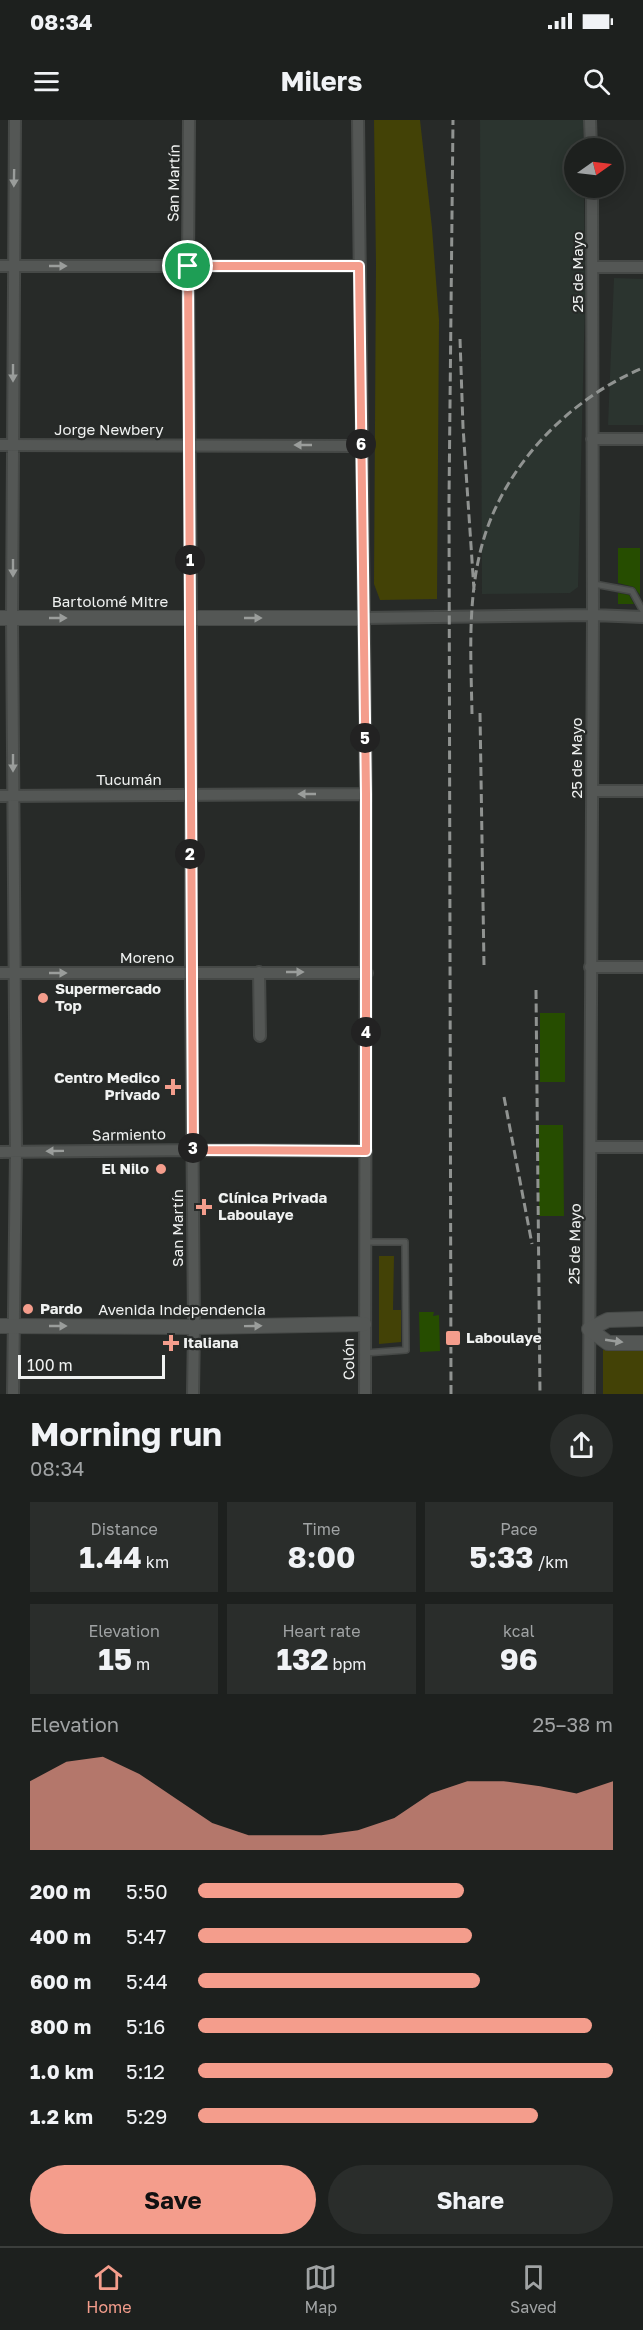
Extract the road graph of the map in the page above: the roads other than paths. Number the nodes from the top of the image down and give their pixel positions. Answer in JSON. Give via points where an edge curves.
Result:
{"nodes":[{"id":1,"x":15,"y":120,"type":"edge"},
{"id":2,"x":189,"y":120,"type":"edge"},
{"id":3,"x":358,"y":120,"type":"edge"},
{"id":4,"x":590,"y":120,"type":"edge"},
{"id":5,"x":591,"y":138,"type":"edge"},
{"id":6,"x":592,"y":198,"type":"edge"},
{"id":7,"x":0,"y":266,"type":"edge"},
{"id":8,"x":14,"y":266,"type":"junction"},
{"id":9,"x":188,"y":266,"type":"junction"},
{"id":10,"x":359,"y":266,"type":"junction"},
{"id":11,"x":593,"y":267,"type":"junction"},
{"id":12,"x":643,"y":267,"type":"edge"},
{"id":13,"x":592,"y":439,"type":"junction"},
{"id":14,"x":643,"y":439,"type":"edge"},
{"id":15,"x":0,"y":444,"type":"edge"},
{"id":16,"x":13,"y":445,"type":"junction"},
{"id":17,"x":189,"y":445,"type":"junction"},
{"id":18,"x":361,"y":446,"type":"junction"},
{"id":19,"x":592,"y":584,"type":"junction"},
{"id":20,"x":643,"y":610,"type":"edge"},
{"id":21,"x":593,"y":615,"type":"junction"},
{"id":22,"x":643,"y":617,"type":"edge"},
{"id":23,"x":6,"y":618,"type":"edge"},
{"id":24,"x":364,"y":618,"type":"junction"},
{"id":25,"x":191,"y":619,"type":"junction"},
{"id":26,"x":592,"y":791,"type":"junction"},
{"id":27,"x":643,"y":791,"type":"edge"},
{"id":28,"x":366,"y":794,"type":"junction"},
{"id":29,"x":190,"y":795,"type":"junction"},
{"id":30,"x":0,"y":796,"type":"edge"},
{"id":31,"x":14,"y":796,"type":"junction"},
{"id":32,"x":590,"y":967,"type":"junction"},
{"id":33,"x":643,"y":967,"type":"edge"},
{"id":34,"x":259,"y":972,"type":"junction"},
{"id":35,"x":0,"y":973,"type":"edge"},
{"id":36,"x":15,"y":973,"type":"junction"},
{"id":37,"x":191,"y":973,"type":"junction"},
{"id":38,"x":367,"y":973,"type":"junction"},
{"id":39,"x":260,"y":1036,"type":"dead end"},
{"id":40,"x":591,"y":1147,"type":"junction"},
{"id":41,"x":643,"y":1147,"type":"edge"},
{"id":42,"x":193,"y":1150,"type":"junction"},
{"id":43,"x":366,"y":1151,"type":"junction"},
{"id":44,"x":0,"y":1152,"type":"edge"},
{"id":45,"x":16,"y":1152,"type":"junction"},
{"id":46,"x":366,"y":1242,"type":"junction"},
{"id":47,"x":643,"y":1319,"type":"edge"},
{"id":48,"x":364,"y":1324,"type":"junction"},
{"id":49,"x":7,"y":1326,"type":"edge"},
{"id":50,"x":194,"y":1327,"type":"junction"},
{"id":51,"x":589,"y":1329,"type":"junction"},
{"id":52,"x":643,"y":1343,"type":"edge"},
{"id":53,"x":365,"y":1353,"type":"junction"},
{"id":54,"x":13,"y":1394,"type":"edge"},
{"id":55,"x":193,"y":1394,"type":"edge"},
{"id":56,"x":365,"y":1394,"type":"edge"},
{"id":57,"x":589,"y":1394,"type":"edge"}],
"edges":[{"from":1,"to":8,"type":"street","one_way":true},
{"from":2,"to":9,"type":"street","name":"San Martín"},
{"from":3,"to":10,"type":"street","name":"Colón"},
{"from":4,"to":5,"type":"street"},
{"from":6,"to":11,"type":"street","name":"25 de Mayo"},
{"from":7,"to":8,"type":"street"},
{"from":8,"to":9,"type":"street","one_way":true},
{"from":8,"to":16,"type":"street","one_way":true},
{"from":9,"to":10,"type":"street"},
{"from":9,"to":17,"type":"street","name":"San Martín"},
{"from":10,"to":18,"type":"street","name":"Colón"},
{"from":11,"to":12,"type":"street"},
{"from":11,"to":13,"type":"street","name":"25 de Mayo"},
{"from":13,"to":14,"type":"street"},
{"from":13,"to":19,"type":"street","name":"25 de Mayo"},
{"from":15,"to":16,"type":"street","name":"Jorge Newbery"},
{"from":16,"to":17,"type":"street","name":"Jorge Newbery"},
{"from":16,"to":23,"type":"street","one_way":true},
{"from":18,"to":17,"type":"street","name":"Jorge Newbery","one_way":true},
{"from":17,"to":25,"type":"street","name":"San Martín"},
{"from":18,"to":24,"type":"street","name":"Colón"},
{"from":19,"to":20,"type":"lane","via":[[632,591]]},
{"from":19,"to":21,"type":"street","name":"25 de Mayo"},
{"from":21,"to":22,"type":"street"},
{"from":21,"to":24,"type":"street"},
{"from":21,"to":26,"type":"street","name":"25 de Mayo"},
{"from":23,"to":25,"type":"main road","name":"Bartolomé Mitre","one_way":true},
{"from":23,"to":31,"type":"street","one_way":true},
{"from":25,"to":24,"type":"main road","name":"Bartolomé Mitre","one_way":true},
{"from":24,"to":28,"type":"street","name":"Colón"},
{"from":25,"to":29,"type":"street","name":"San Martín"},
{"from":26,"to":27,"type":"street"},
{"from":26,"to":32,"type":"street","name":"25 de Mayo"},
{"from":28,"to":29,"type":"street","name":"Tucumán","one_way":true},
{"from":28,"to":38,"type":"street","name":"Colón"},
{"from":29,"to":31,"type":"street","name":"Tucumán"},
{"from":29,"to":37,"type":"street","name":"San Martín"},
{"from":30,"to":31,"type":"street","name":"Tucumán"},
{"from":31,"to":36,"type":"street"},
{"from":32,"to":33,"type":"street"},
{"from":32,"to":40,"type":"street","name":"25 de Mayo"},
{"from":34,"to":37,"type":"street","name":"Moreno"},
{"from":34,"to":38,"type":"street","name":"Moreno","one_way":true},
{"from":34,"to":39,"type":"street"},
{"from":35,"to":36,"type":"street","name":"Moreno"},
{"from":36,"to":37,"type":"street","name":"Moreno","one_way":true},
{"from":36,"to":45,"type":"street"},
{"from":37,"to":42,"type":"street","name":"San Martín"},
{"from":38,"to":43,"type":"street","name":"Colón"},
{"from":40,"to":41,"type":"street"},
{"from":40,"to":51,"type":"street","name":"25 de Mayo"},
{"from":42,"to":43,"type":"street","name":"Sarmiento"},
{"from":42,"to":45,"type":"street","name":"Sarmiento","one_way":true},
{"from":42,"to":50,"type":"street","name":"San Martín"},
{"from":43,"to":46,"type":"street","name":"Colón"},
{"from":44,"to":45,"type":"street","name":"Sarmiento"},
{"from":45,"to":49,"type":"street"},
{"from":46,"to":48,"type":"street","name":"Colón"},
{"from":46,"to":53,"type":"lane","via":[[405,1242],[406,1350]]},
{"from":47,"to":51,"type":"main road","via":[[608,1320]]},
{"from":50,"to":48,"type":"main road","name":"Avenida Independencia","one_way":true},
{"from":48,"to":53,"type":"street","name":"Colón"},
{"from":49,"to":50,"type":"main road","name":"Avenida Independencia","one_way":true},
{"from":49,"to":54,"type":"street"},
{"from":50,"to":55,"type":"street","name":"San Martín"},
{"from":51,"to":52,"type":"main road","one_way":true,"via":[[609,1343]]},
{"from":51,"to":57,"type":"street","name":"25 de Mayo"},
{"from":53,"to":56,"type":"street","name":"Colón"}]}
